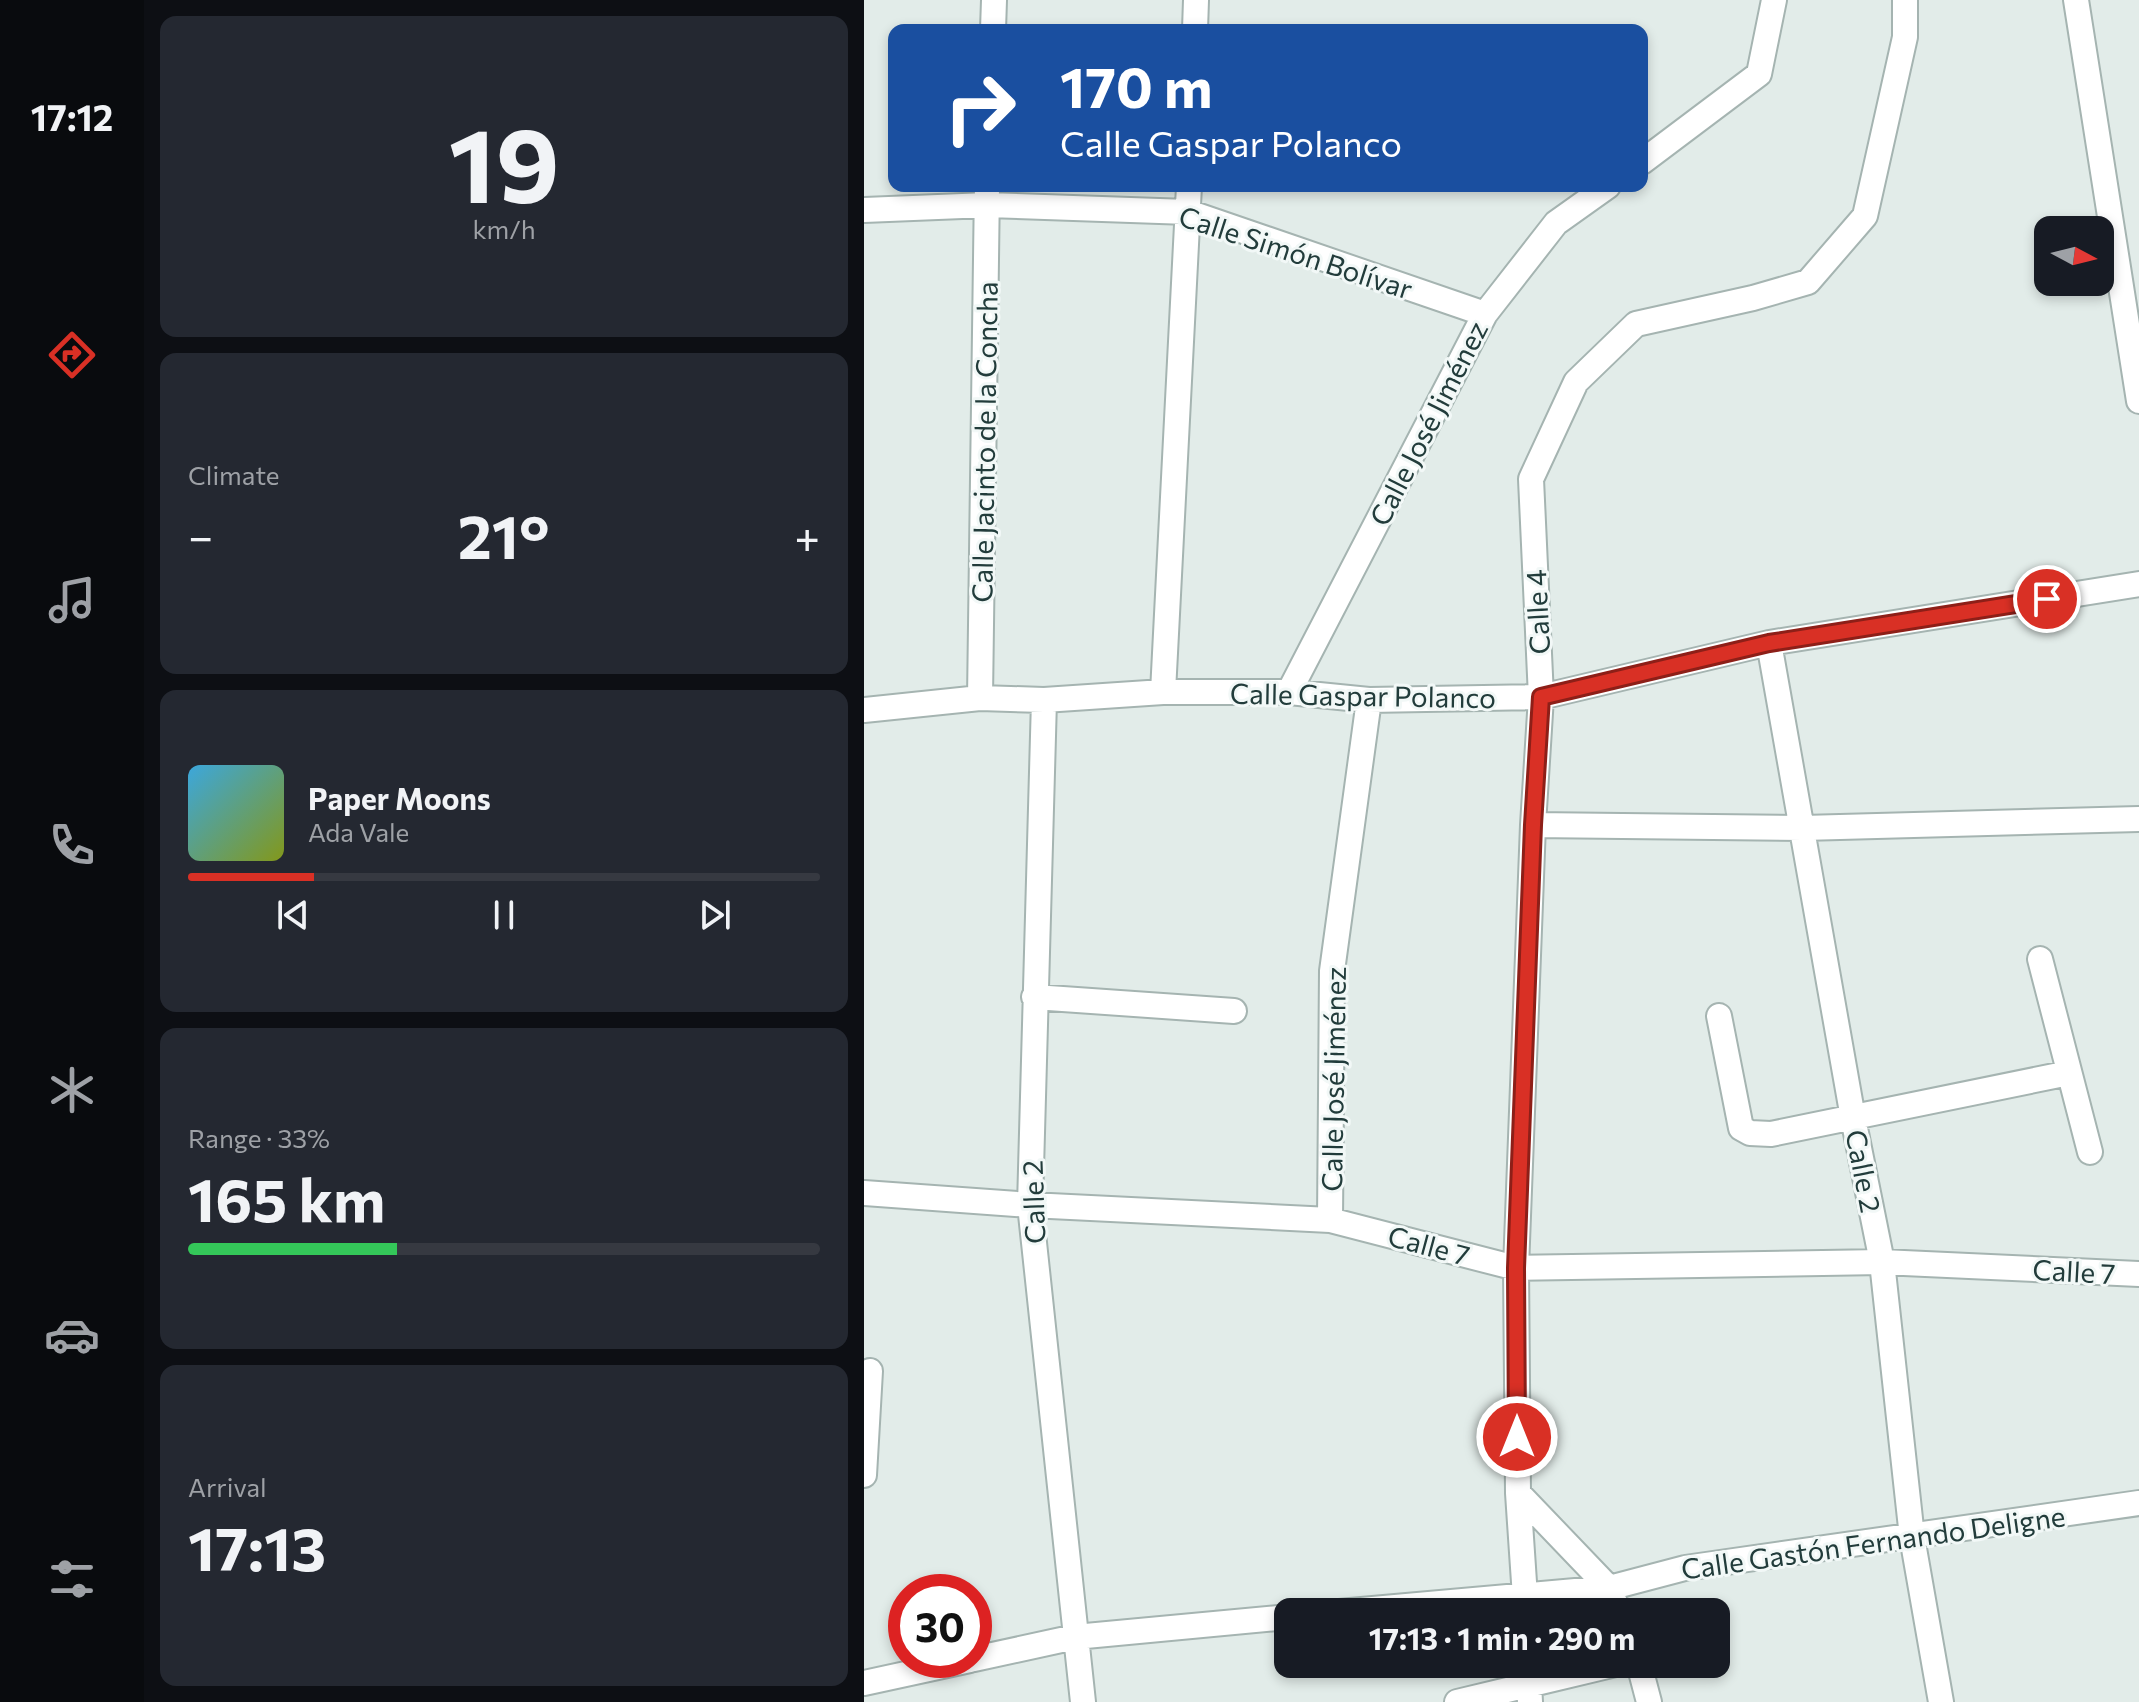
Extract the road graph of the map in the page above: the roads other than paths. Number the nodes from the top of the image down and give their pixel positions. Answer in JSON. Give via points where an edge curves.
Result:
{"nodes":[{"id":1,"x":994,"y":0,"type":"edge"},
{"id":2,"x":1196,"y":0,"type":"edge"},
{"id":3,"x":1774,"y":0,"type":"edge"},
{"id":4,"x":1905,"y":0,"type":"edge"},
{"id":5,"x":2076,"y":0,"type":"edge"},
{"id":6,"x":993,"y":24,"type":"edge"},
{"id":7,"x":1195,"y":24,"type":"edge"},
{"id":8,"x":1648,"y":157,"type":"edge"},
{"id":9,"x":1189,"y":192,"type":"edge"},
{"id":10,"x":1600,"y":192,"type":"edge"},
{"id":11,"x":987,"y":195,"type":"edge"},
{"id":12,"x":864,"y":210,"type":"edge"},
{"id":13,"x":1188,"y":212,"type":"junction"},
{"id":14,"x":1485,"y":314,"type":"junction"},
{"id":15,"x":2139,"y":401,"type":"edge"},
{"id":16,"x":2139,"y":584,"type":"edge"},
{"id":17,"x":1769,"y":643,"type":"junction"},
{"id":18,"x":1163,"y":692,"type":"junction"},
{"id":19,"x":1289,"y":692,"type":"junction"},
{"id":20,"x":1541,"y":697,"type":"junction"},
{"id":21,"x":980,"y":698,"type":"junction"},
{"id":22,"x":1044,"y":700,"type":"junction"},
{"id":23,"x":1369,"y":700,"type":"junction"},
{"id":24,"x":864,"y":710,"type":"edge"},
{"id":25,"x":2139,"y":819,"type":"edge"},
{"id":26,"x":1533,"y":825,"type":"junction"},
{"id":27,"x":1803,"y":828,"type":"junction"},
{"id":28,"x":2040,"y":959,"type":"dead end"},
{"id":29,"x":1034,"y":997,"type":"junction"},
{"id":30,"x":1234,"y":1011,"type":"dead end"},
{"id":31,"x":1719,"y":1016,"type":"dead end"},
{"id":32,"x":2069,"y":1073,"type":"junction"},
{"id":33,"x":1853,"y":1118,"type":"junction"},
{"id":34,"x":2090,"y":1152,"type":"dead end"},
{"id":35,"x":864,"y":1193,"type":"edge"},
{"id":36,"x":1030,"y":1205,"type":"junction"},
{"id":37,"x":1330,"y":1220,"type":"junction"},
{"id":38,"x":1882,"y":1262,"type":"junction"},
{"id":39,"x":1516,"y":1268,"type":"junction"},
{"id":40,"x":2139,"y":1274,"type":"edge"},
{"id":41,"x":870,"y":1371,"type":"dead end"},
{"id":42,"x":864,"y":1475,"type":"edge"},
{"id":43,"x":1518,"y":1493,"type":"junction"},
{"id":44,"x":2139,"y":1503,"type":"edge"},
{"id":45,"x":1912,"y":1537,"type":"junction"},
{"id":46,"x":1609,"y":1588,"type":"junction"},
{"id":47,"x":1526,"y":1598,"type":"edge"},
{"id":48,"x":1554,"y":1598,"type":"edge"},
{"id":49,"x":1613,"y":1598,"type":"edge"},
{"id":50,"x":1274,"y":1618,"type":"edge"},
{"id":51,"x":1075,"y":1637,"type":"junction"},
{"id":52,"x":992,"y":1656,"type":"edge"},
{"id":53,"x":888,"y":1678,"type":"edge"},
{"id":54,"x":1552,"y":1678,"type":"edge"},
{"id":55,"x":1643,"y":1678,"type":"edge"},
{"id":56,"x":864,"y":1683,"type":"edge"},
{"id":57,"x":1529,"y":1683,"type":"edge"},
{"id":58,"x":1083,"y":1702,"type":"edge"},
{"id":59,"x":1457,"y":1702,"type":"edge"},
{"id":60,"x":1649,"y":1702,"type":"edge"},
{"id":61,"x":1941,"y":1702,"type":"edge"}],
"edges":[{"from":1,"to":6,"type":"street"},
{"from":2,"to":7,"type":"street"},
{"from":3,"to":8,"type":"street","via":[[1759,74]]},
{"from":4,"to":20,"type":"street","name":"Calle 4","via":[[1905,37],[1865,216],[1808,282],[1636,324],[1576,382],[1531,479]]},
{"from":5,"to":15,"type":"street"},
{"from":9,"to":13,"type":"street"},
{"from":10,"to":14,"type":"street","name":"Calle José Jiménez","via":[[1556,223]]},
{"from":11,"to":12,"type":"street","name":"Calle Simón Bolívar"},
{"from":11,"to":13,"type":"street","name":"Calle Simón Bolívar"},
{"from":11,"to":21,"type":"street","name":"Calle Jacinto de la Concha"},
{"from":13,"to":14,"type":"street","name":"Calle Simón Bolívar"},
{"from":13,"to":18,"type":"street"},
{"from":14,"to":19,"type":"street","name":"Calle José Jiménez"},
{"from":16,"to":17,"type":"street","name":"Calle Gaspar Polanco"},
{"from":17,"to":20,"type":"street","name":"Calle Gaspar Polanco"},
{"from":17,"to":27,"type":"street","name":"Calle 2"},
{"from":18,"to":19,"type":"street","name":"Calle Gaspar Polanco"},
{"from":18,"to":22,"type":"street","name":"Calle Gaspar Polanco"},
{"from":19,"to":23,"type":"street","name":"Calle Gaspar Polanco"},
{"from":20,"to":23,"type":"street","name":"Calle Gaspar Polanco"},
{"from":20,"to":26,"type":"street","name":"Calle 4"},
{"from":21,"to":22,"type":"street","name":"Calle Gaspar Polanco"},
{"from":21,"to":24,"type":"street","name":"Calle Gaspar Polanco"},
{"from":22,"to":29,"type":"street","name":"Calle 2"},
{"from":23,"to":37,"type":"street","name":"Calle José Jiménez","via":[[1332,971]]},
{"from":25,"to":27,"type":"street"},
{"from":26,"to":27,"type":"street"},
{"from":26,"to":39,"type":"street","name":"Calle 4"},
{"from":27,"to":33,"type":"street","name":"Calle 2"},
{"from":28,"to":32,"type":"street"},
{"from":29,"to":30,"type":"street"},
{"from":29,"to":36,"type":"street","name":"Calle 2"},
{"from":31,"to":33,"type":"street","via":[[1741,1128],[1771,1134]]},
{"from":32,"to":33,"type":"street"},
{"from":32,"to":34,"type":"street"},
{"from":33,"to":38,"type":"street","name":"Calle 2"},
{"from":35,"to":36,"type":"street","name":"Calle 7"},
{"from":36,"to":37,"type":"street","name":"Calle 7"},
{"from":36,"to":51,"type":"street","name":"Calle 2"},
{"from":37,"to":39,"type":"street","name":"Calle 7"},
{"from":38,"to":39,"type":"street","name":"Calle 7"},
{"from":38,"to":40,"type":"street","name":"Calle 7"},
{"from":38,"to":45,"type":"street","name":"Calle 2"},
{"from":39,"to":43,"type":"street","name":"Calle 4"},
{"from":41,"to":42,"type":"street"},
{"from":43,"to":46,"type":"street"},
{"from":43,"to":47,"type":"street","name":"Calle 4"},
{"from":44,"to":45,"type":"street","name":"Calle Gastón Fernando Deligne"},
{"from":45,"to":46,"type":"street","name":"Calle Gastón Fernando Deligne","via":[[1685,1568]]},
{"from":45,"to":61,"type":"street","name":"Calle 2"},
{"from":46,"to":48,"type":"street","name":"Calle Gastón Fernando Deligne"},
{"from":46,"to":49,"type":"street"},
{"from":50,"to":51,"type":"street"},
{"from":51,"to":52,"type":"street"},
{"from":51,"to":58,"type":"street","name":"Calle 2"},
{"from":53,"to":56,"type":"street"},
{"from":54,"to":57,"type":"street"},
{"from":55,"to":60,"type":"street"},
{"from":57,"to":59,"type":"street"}]}
